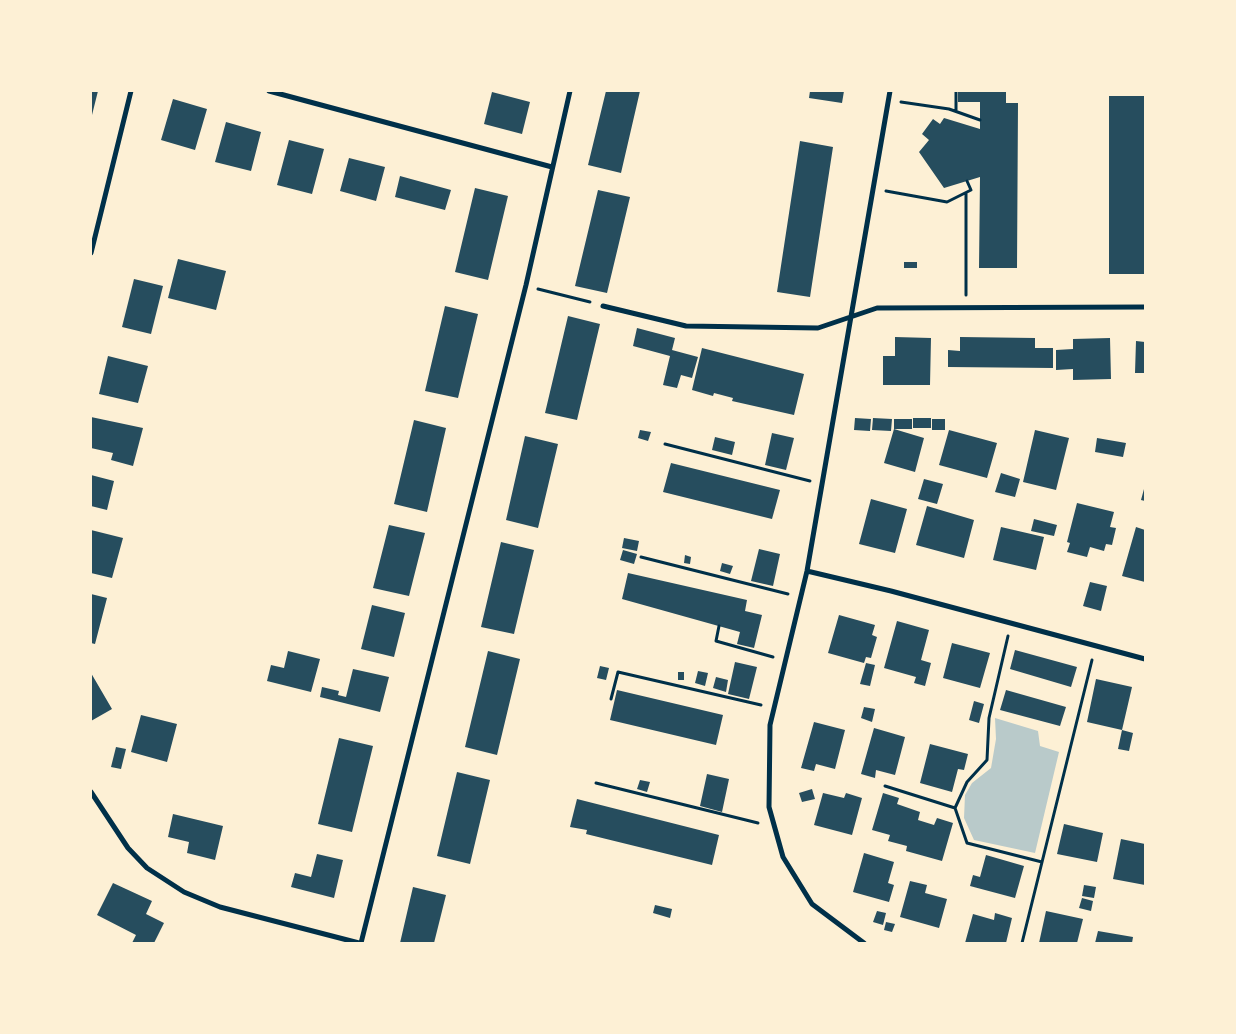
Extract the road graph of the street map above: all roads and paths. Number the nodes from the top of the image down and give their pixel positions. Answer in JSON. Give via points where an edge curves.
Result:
{"nodes":[{"id":1,"x":131,"y":91,"type":"edge"},
{"id":2,"x":269,"y":91,"type":"edge"},
{"id":3,"x":570,"y":91,"type":"edge"},
{"id":4,"x":890,"y":91,"type":"edge"},
{"id":5,"x":956,"y":91,"type":"edge"},
{"id":6,"x":888,"y":100,"type":"junction"},
{"id":7,"x":956,"y":111,"type":"junction"},
{"id":8,"x":980,"y":120,"type":"dead end"},
{"id":9,"x":552,"y":168,"type":"junction"},
{"id":10,"x":967,"y":181,"type":"dead end"},
{"id":11,"x":873,"y":188,"type":"junction"},
{"id":12,"x":966,"y":193,"type":"junction"},
{"id":13,"x":91,"y":253,"type":"edge"},
{"id":14,"x":526,"y":286,"type":"junction"},
{"id":15,"x":603,"y":306,"type":"joint"},
{"id":16,"x":1145,"y":307,"type":"edge"},
{"id":17,"x":966,"y":308,"type":"junction"},
{"id":18,"x":852,"y":317,"type":"junction"},
{"id":19,"x":665,"y":444,"type":"dead end"},
{"id":20,"x":822,"y":484,"type":"junction"},
{"id":21,"x":641,"y":557,"type":"dead end"},
{"id":22,"x":806,"y":571,"type":"junction"},
{"id":23,"x":800,"y":597,"type":"junction"},
{"id":24,"x":1010,"y":623,"type":"junction"},
{"id":25,"x":719,"y":626,"type":"dead end"},
{"id":26,"x":1096,"y":646,"type":"junction"},
{"id":27,"x":1145,"y":659,"type":"edge"},
{"id":28,"x":785,"y":660,"type":"junction"},
{"id":29,"x":611,"y":699,"type":"dead end"},
{"id":30,"x":774,"y":708,"type":"junction"},
{"id":31,"x":596,"y":784,"type":"dead end"},
{"id":32,"x":885,"y":786,"type":"dead end"},
{"id":33,"x":91,"y":792,"type":"edge"},
{"id":34,"x":955,"y":808,"type":"junction"},
{"id":35,"x":774,"y":827,"type":"junction"},
{"id":36,"x":1042,"y":862,"type":"junction"},
{"id":37,"x":360,"y":943,"type":"edge"},
{"id":38,"x":864,"y":943,"type":"edge"},
{"id":39,"x":1022,"y":943,"type":"edge"}],
"edges":[{"from":1,"to":13,"type":"street"},
{"from":2,"to":9,"type":"street"},
{"from":3,"to":9,"type":"street"},
{"from":4,"to":6,"type":"street"},
{"from":5,"to":7,"type":"path"},
{"from":6,"to":7,"type":"path"},
{"from":6,"to":11,"type":"street"},
{"from":7,"to":8,"type":"path"},
{"from":9,"to":14,"type":"street"},
{"from":10,"to":12,"type":"path","via":[[971,190]]},
{"from":11,"to":12,"type":"path","via":[[947,202]]},
{"from":11,"to":18,"type":"street"},
{"from":12,"to":17,"type":"path"},
{"from":14,"to":15,"type":"path"},
{"from":14,"to":37,"type":"street"},
{"from":15,"to":18,"type":"street","via":[[686,326],[818,328]]},
{"from":16,"to":17,"type":"street"},
{"from":17,"to":18,"type":"street","via":[[877,308]]},
{"from":18,"to":20,"type":"street"},
{"from":19,"to":20,"type":"path"},
{"from":20,"to":22,"type":"street"},
{"from":21,"to":23,"type":"path"},
{"from":22,"to":23,"type":"street"},
{"from":22,"to":24,"type":"street"},
{"from":23,"to":28,"type":"street"},
{"from":24,"to":26,"type":"street"},
{"from":24,"to":34,"type":"path","via":[[989,718],[987,760],[967,782]]},
{"from":25,"to":28,"type":"path","via":[[716,641]]},
{"from":26,"to":27,"type":"street"},
{"from":26,"to":36,"type":"path"},
{"from":28,"to":30,"type":"street"},
{"from":29,"to":30,"type":"path","via":[[618,672]]},
{"from":30,"to":35,"type":"street","via":[[770,725],[769,807]]},
{"from":31,"to":35,"type":"path"},
{"from":32,"to":34,"type":"path"},
{"from":33,"to":37,"type":"street","via":[[128,848],[147,868],[184,892],[220,907]]},
{"from":34,"to":36,"type":"path","via":[[968,843]]},
{"from":35,"to":38,"type":"street","via":[[783,857],[812,904]]},
{"from":36,"to":39,"type":"path"}]}
